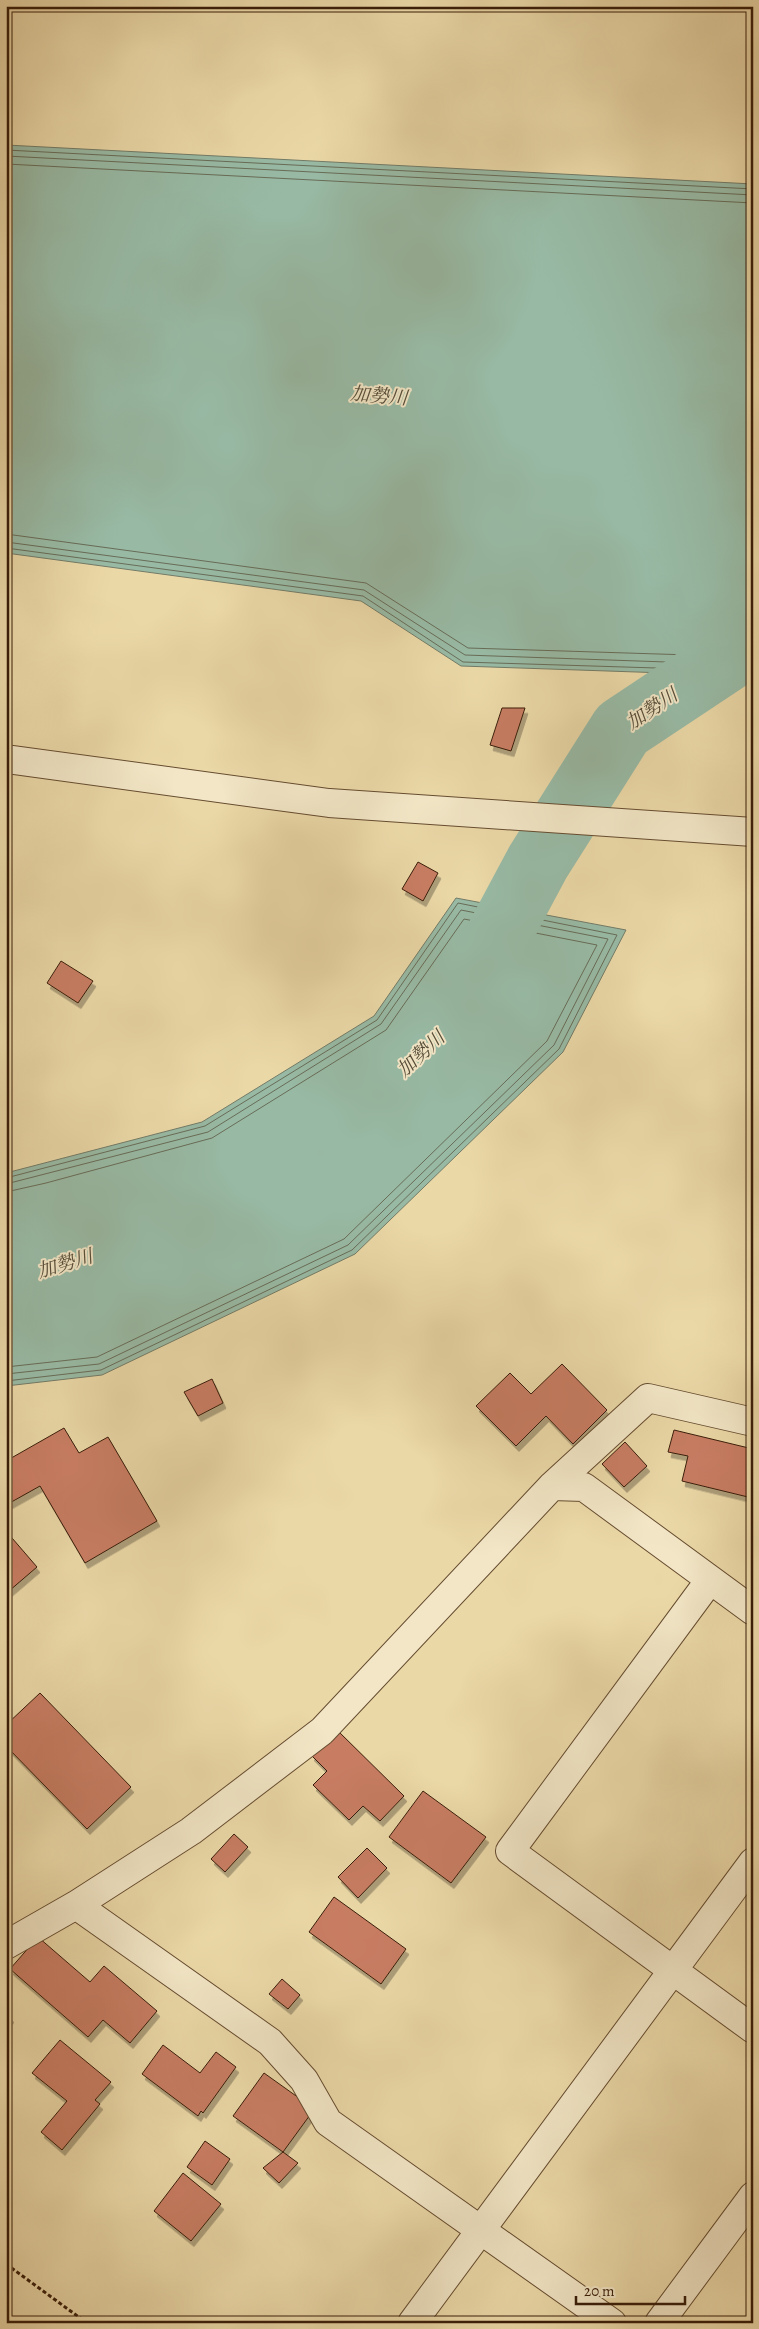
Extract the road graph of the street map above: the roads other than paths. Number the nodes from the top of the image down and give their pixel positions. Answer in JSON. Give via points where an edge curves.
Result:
{"nodes":[{"id":1,"x":6,"y":759,"type":"edge"},
{"id":2,"x":753,"y":832,"type":"edge"},
{"id":3,"x":753,"y":1422,"type":"edge"},
{"id":4,"x":552,"y":1486,"type":"junction"},
{"id":5,"x":710,"y":1580,"type":"junction"},
{"id":6,"x":753,"y":1611,"type":"edge"},
{"id":7,"x":753,"y":1862,"type":"edge"},
{"id":8,"x":76,"y":1905,"type":"junction"},
{"id":9,"x":6,"y":1945,"type":"edge"},
{"id":10,"x":674,"y":1971,"type":"junction"},
{"id":11,"x":753,"y":2029,"type":"edge"},
{"id":12,"x":753,"y":2196,"type":"edge"},
{"id":13,"x":480,"y":2230,"type":"junction"},
{"id":14,"x":412,"y":2323,"type":"edge"},
{"id":15,"x":612,"y":2323,"type":"edge"},
{"id":16,"x":659,"y":2323,"type":"edge"}],
"edges":[{"from":1,"to":2,"type":"street","via":[[329,803]]},
{"from":3,"to":4,"type":"street","via":[[648,1398]]},
{"from":4,"to":5,"type":"street","via":[[584,1487]]},
{"from":4,"to":8,"type":"street","via":[[322,1731],[191,1831]]},
{"from":5,"to":6,"type":"street"},
{"from":5,"to":10,"type":"street","via":[[510,1851]]},
{"from":7,"to":10,"type":"street"},
{"from":8,"to":9,"type":"street"},
{"from":8,"to":13,"type":"street","via":[[270,2042],[304,2080],[328,2122]]},
{"from":10,"to":11,"type":"street"},
{"from":10,"to":13,"type":"street"},
{"from":12,"to":16,"type":"street"},
{"from":13,"to":14,"type":"street"},
{"from":13,"to":15,"type":"street"}]}
